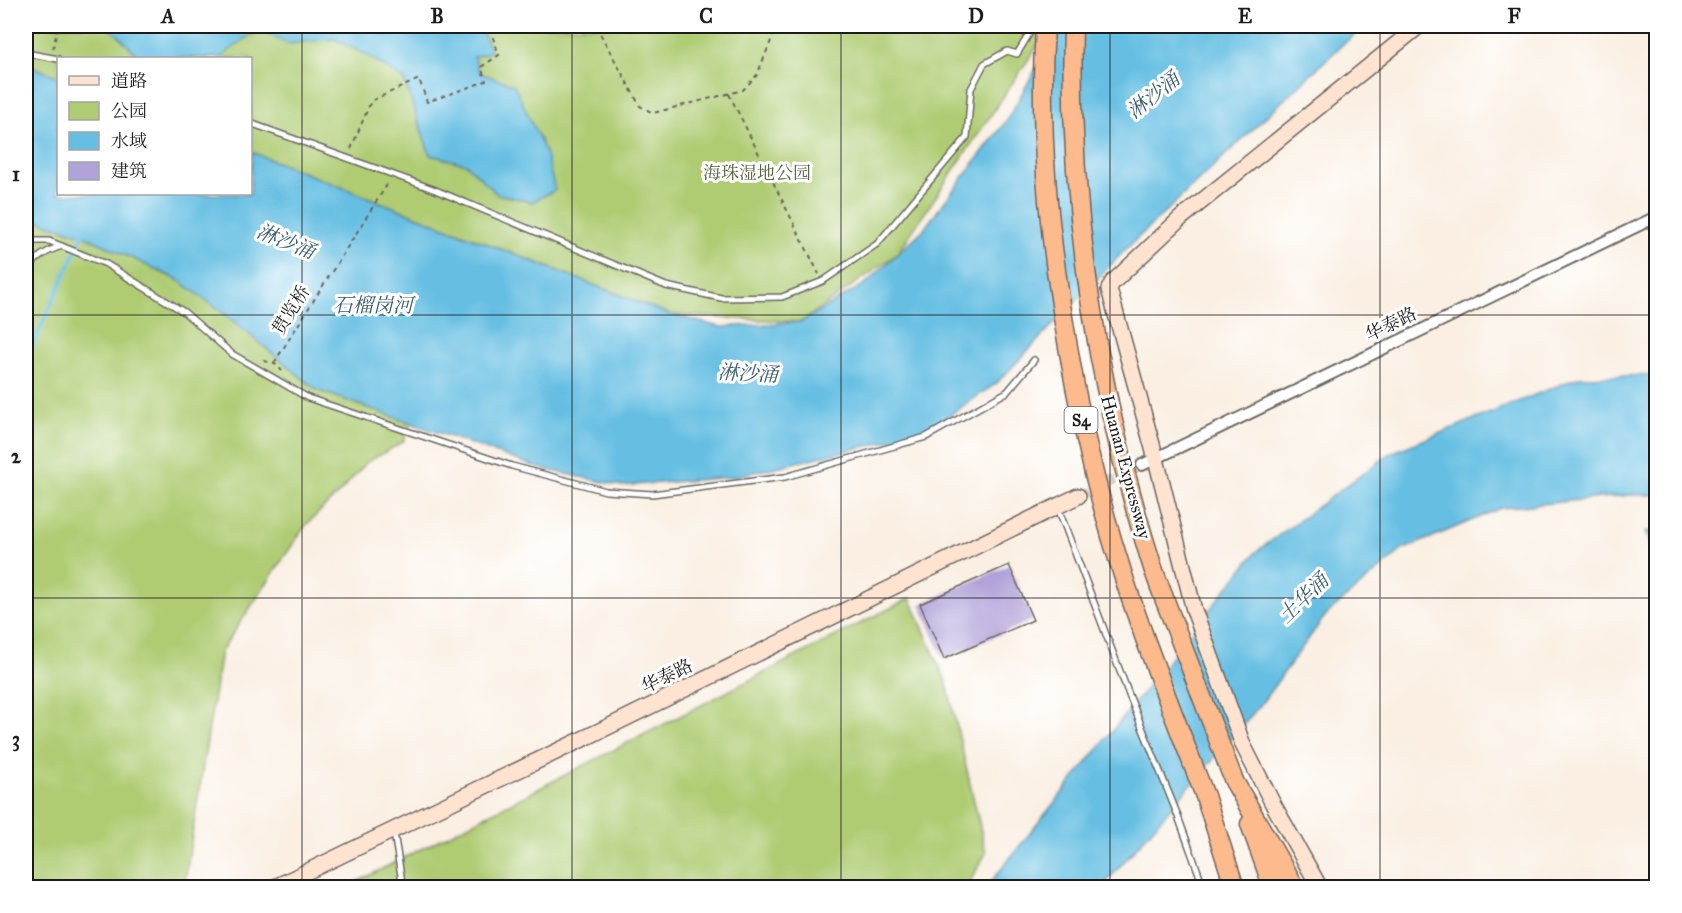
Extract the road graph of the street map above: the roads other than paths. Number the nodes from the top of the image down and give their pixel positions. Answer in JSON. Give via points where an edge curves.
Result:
{"nodes":[{"id":1,"x":1034,"y":26,"type":"edge"},
{"id":2,"x":1045,"y":26,"type":"edge"},
{"id":3,"x":1073,"y":26,"type":"edge"},
{"id":4,"x":1419,"y":26,"type":"edge"},
{"id":5,"x":26,"y":53,"type":"edge"},
{"id":6,"x":57,"y":58,"type":"edge"},
{"id":7,"x":252,"y":124,"type":"edge"},
{"id":8,"x":1656,"y":218,"type":"edge"},
{"id":9,"x":26,"y":241,"type":"edge"},
{"id":10,"x":62,"y":246,"type":"junction"},
{"id":11,"x":26,"y":272,"type":"edge"},
{"id":12,"x":1034,"y":360,"type":"dead end"},
{"id":13,"x":1156,"y":459,"type":"junction"},
{"id":14,"x":1142,"y":465,"type":"tunnel mouth"},
{"id":15,"x":1078,"y":496,"type":"tunnel mouth"},
{"id":16,"x":1057,"y":506,"type":"junction"},
{"id":17,"x":1234,"y":781,"type":"junction"},
{"id":18,"x":394,"y":830,"type":"junction"},
{"id":19,"x":273,"y":888,"type":"edge"},
{"id":20,"x":403,"y":888,"type":"edge"},
{"id":21,"x":1204,"y":888,"type":"edge"},
{"id":22,"x":1235,"y":888,"type":"edge"},
{"id":23,"x":1273,"y":888,"type":"edge"},
{"id":24,"x":1294,"y":888,"type":"edge"},
{"id":25,"x":1320,"y":888,"type":"edge"}],
"edges":[{"from":1,"to":7,"type":"lane","via":[[1017,54],[1007,51],[984,64],[971,89],[968,137],[877,244],[823,281],[782,297],[721,298],[666,286],[433,189]]},
{"from":2,"to":22,"type":"highway","name":"Huanan Expressway","number":"S4","bridge":true,"via":[[1042,131],[1049,214],[1081,424],[1123,575]]},
{"from":3,"to":17,"type":"highway","name":"Huanan Expressway","number":"S4","bridge":true,"via":[[1081,213],[1102,375],[1153,567]]},
{"from":4,"to":13,"type":"street","via":[[1181,218],[1112,283],[1109,289]]},
{"from":5,"to":6,"type":"lane"},
{"from":8,"to":13,"type":"street","name":"华泰路"},
{"from":9,"to":10,"type":"lane","via":[[49,241]]},
{"from":10,"to":11,"type":"lane","via":[[48,251]]},
{"from":10,"to":12,"type":"lane","via":[[106,264],[184,312],[232,354],[308,398],[512,466],[606,491],[652,494],[785,477],[926,437],[1006,392]]},
{"from":13,"to":14,"type":"street","name":"华泰路"},
{"from":13,"to":25,"type":"street","via":[[1194,609],[1244,745]]},
{"from":15,"to":16,"type":"street","name":"华泰路"},
{"from":16,"to":18,"type":"street","name":"华泰路"},
{"from":16,"to":21,"type":"lane"},
{"from":17,"to":23,"type":"highway","name":"Huanan Expressway","number":"S4"},
{"from":17,"to":24,"type":"highway"},
{"from":18,"to":19,"type":"street","name":"华泰路"},
{"from":18,"to":20,"type":"lane"}]}
